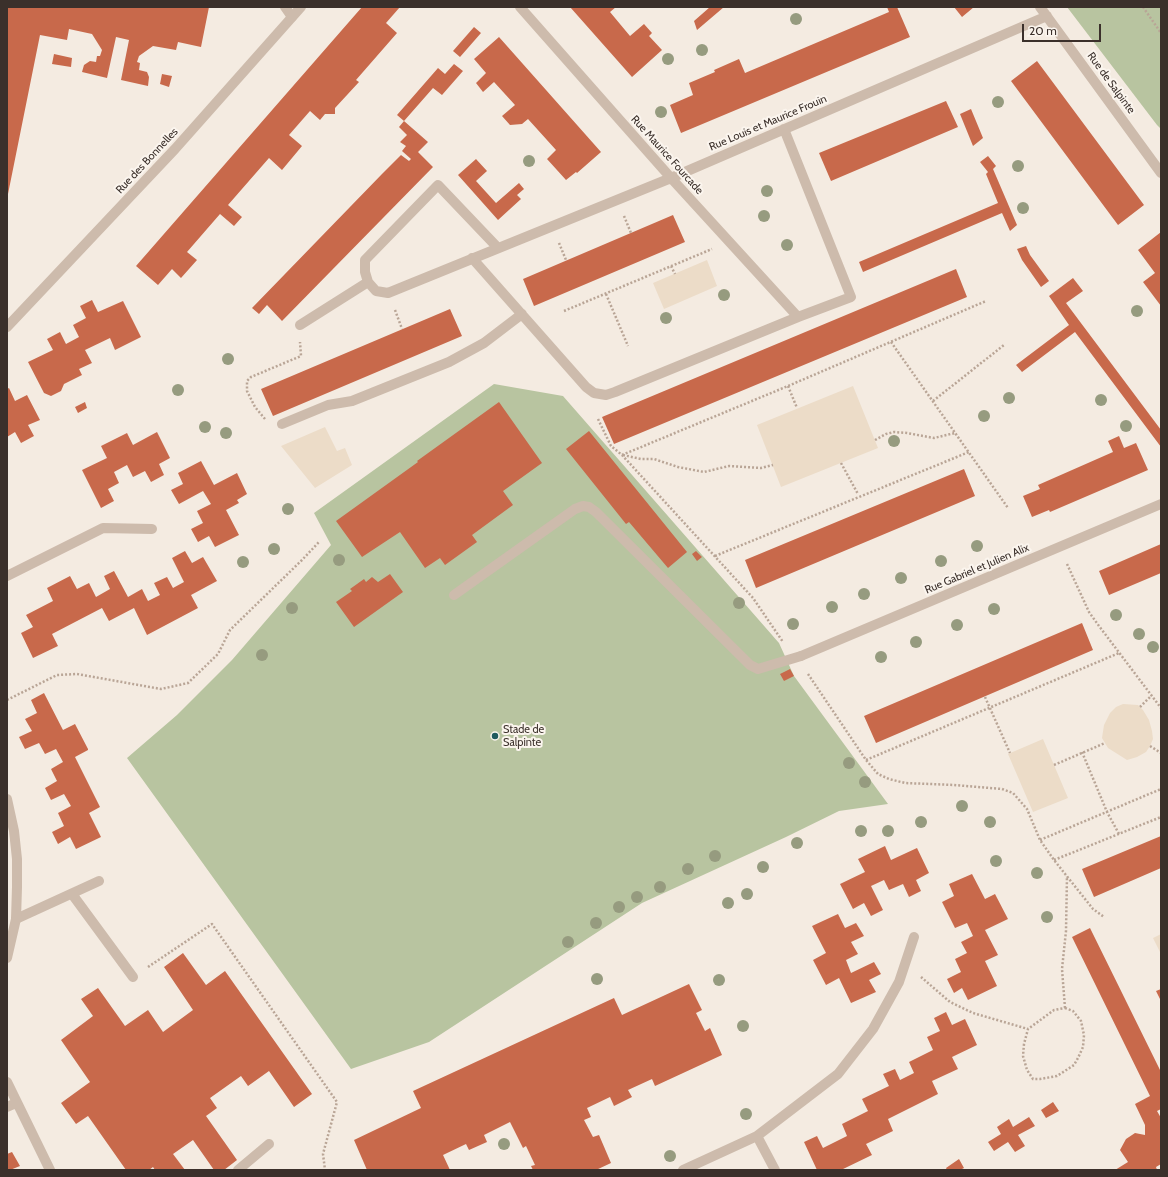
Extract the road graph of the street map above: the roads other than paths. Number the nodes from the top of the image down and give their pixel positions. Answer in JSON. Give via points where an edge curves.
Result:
{"nodes":[{"id":1,"x":285,"y":7,"type":"edge"},
{"id":2,"x":301,"y":7,"type":"edge"},
{"id":3,"x":520,"y":7,"type":"edge"},
{"id":4,"x":1040,"y":7,"type":"edge"},
{"id":5,"x":1046,"y":16,"type":"junction"},
{"id":6,"x":292,"y":17,"type":"junction"},
{"id":7,"x":784,"y":129,"type":"junction"},
{"id":8,"x":1161,"y":173,"type":"edge"},
{"id":9,"x":671,"y":178,"type":"junction"},
{"id":10,"x":498,"y":248,"type":"junction"},
{"id":11,"x":472,"y":258,"type":"junction"},
{"id":12,"x":368,"y":282,"type":"junction"},
{"id":13,"x":522,"y":314,"type":"junction"},
{"id":14,"x":798,"y":317,"type":"junction"},
{"id":15,"x":300,"y":325,"type":"road end"},
{"id":16,"x":7,"y":327,"type":"edge"},
{"id":17,"x":282,"y":424,"type":"dead end"},
{"id":18,"x":1161,"y":504,"type":"edge"},
{"id":19,"x":152,"y":529,"type":"dead end"},
{"id":20,"x":7,"y":576,"type":"edge"},
{"id":21,"x":454,"y":595,"type":"dead end"},
{"id":22,"x":7,"y":799,"type":"edge"},
{"id":23,"x":99,"y":881,"type":"dead end"},
{"id":24,"x":72,"y":894,"type":"junction"},
{"id":25,"x":16,"y":919,"type":"junction"},
{"id":26,"x":914,"y":937,"type":"dead end"},
{"id":27,"x":7,"y":958,"type":"edge"},
{"id":28,"x":133,"y":977,"type":"road end"},
{"id":29,"x":7,"y":1082,"type":"edge"},
{"id":30,"x":12,"y":1105,"type":"edge"},
{"id":31,"x":758,"y":1136,"type":"junction"},
{"id":32,"x":269,"y":1144,"type":"dead end"},
{"id":33,"x":50,"y":1170,"type":"edge"},
{"id":34,"x":238,"y":1170,"type":"edge"},
{"id":35,"x":682,"y":1170,"type":"edge"},
{"id":36,"x":776,"y":1170,"type":"edge"}],
"edges":[{"from":1,"to":6,"type":"street"},
{"from":2,"to":6,"type":"street","name":"Rue des Bonnelles"},
{"from":3,"to":9,"type":"street","name":"Rue Maurice Fourcade"},
{"from":4,"to":5,"type":"street","name":"Rue de Salpinte"},
{"from":5,"to":7,"type":"street","name":"Rue Louis et Maurice Frouin"},
{"from":5,"to":8,"type":"street","name":"Rue de Salpinte"},
{"from":6,"to":16,"type":"street","name":"Rue des Bonnelles","via":[[175,149]]},
{"from":7,"to":9,"type":"street","name":"Rue Louis et Maurice Frouin"},
{"from":7,"to":14,"type":"street","via":[[851,297]]},
{"from":9,"to":10,"type":"street","name":"Rue Louis et Maurice Frouin"},
{"from":9,"to":14,"type":"street","name":"Rue Maurice Fourcade"},
{"from":10,"to":11,"type":"street","name":"Rue Louis et Maurice Frouin"},
{"from":10,"to":12,"type":"street","via":[[438,185],[365,260]]},
{"from":11,"to":12,"type":"street","name":"Rue Louis et Maurice Frouin","via":[[388,293],[376,291]]},
{"from":11,"to":13,"type":"street"},
{"from":12,"to":15,"type":"street"},
{"from":13,"to":14,"type":"street","via":[[586,387],[594,393],[606,395]]},
{"from":13,"to":17,"type":"street","via":[[484,343],[449,362],[352,401],[328,405]]},
{"from":18,"to":21,"type":"street","name":"Rue Gabriel et Julien Alix","via":[[798,657],[758,669],[750,665],[589,507],[575,509]]},
{"from":19,"to":20,"type":"street","via":[[103,528]]},
{"from":22,"to":25,"type":"street","via":[[17,859]]},
{"from":23,"to":24,"type":"street"},
{"from":24,"to":25,"type":"street"},
{"from":24,"to":28,"type":"street"},
{"from":25,"to":27,"type":"street"},
{"from":26,"to":31,"type":"street","via":[[899,982],[873,1029],[838,1074]]},
{"from":29,"to":30,"type":"street"},
{"from":30,"to":33,"type":"street"},
{"from":31,"to":35,"type":"street"},
{"from":31,"to":36,"type":"street"},
{"from":32,"to":34,"type":"street"}]}
